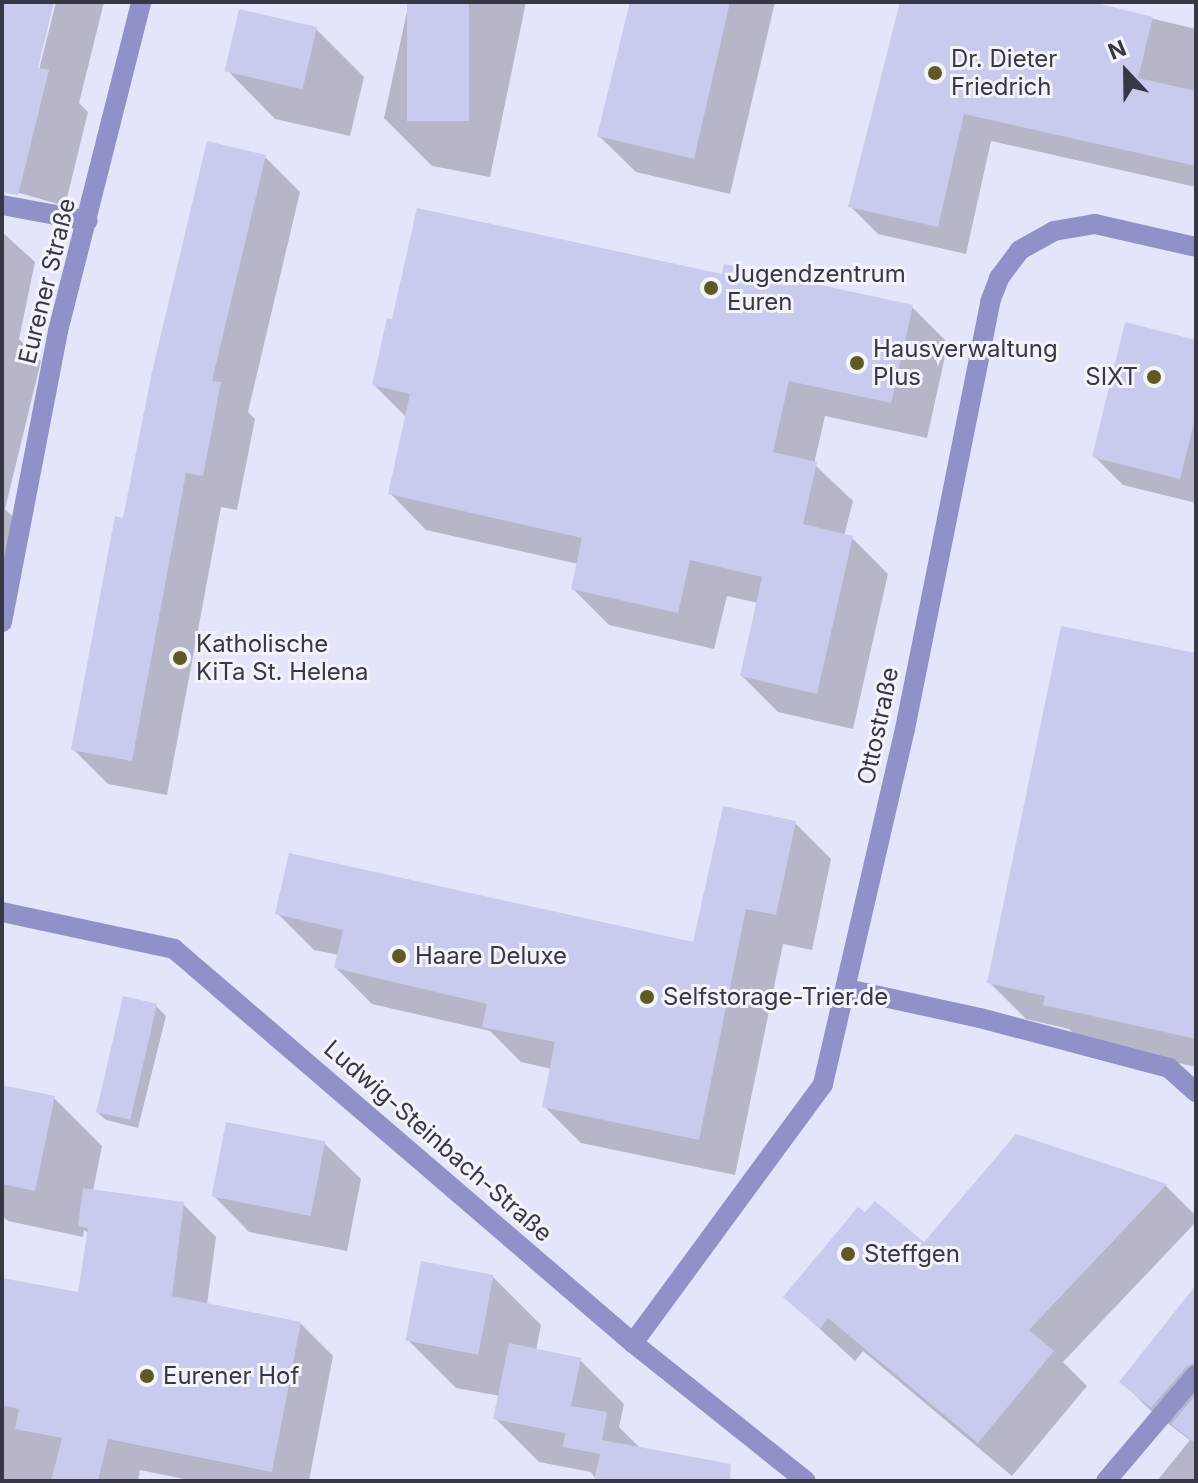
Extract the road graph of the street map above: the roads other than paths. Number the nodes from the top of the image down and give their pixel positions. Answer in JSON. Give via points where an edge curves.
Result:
{"nodes":[{"id":1,"x":141,"y":2,"type":"edge"},
{"id":2,"x":2,"y":205,"type":"edge"},
{"id":3,"x":88,"y":221,"type":"junction"},
{"id":4,"x":1196,"y":247,"type":"edge"},
{"id":5,"x":2,"y":622,"type":"edge"},
{"id":6,"x":2,"y":912,"type":"edge"},
{"id":7,"x":847,"y":989,"type":"junction"},
{"id":8,"x":1196,"y":1092,"type":"edge"},
{"id":9,"x":633,"y":1343,"type":"junction"},
{"id":10,"x":1196,"y":1375,"type":"edge"},
{"id":11,"x":806,"y":1481,"type":"edge"},
{"id":12,"x":1106,"y":1481,"type":"edge"}],
"edges":[{"from":1,"to":3,"type":"street","name":"Eurener Straße"},
{"from":2,"to":3,"type":"street"},
{"from":3,"to":5,"type":"street","name":"Eurener Straße","via":[[58,331]]},
{"from":4,"to":7,"type":"street","name":"Ottostraße","via":[[1095,224],[1054,231],[1020,250],[999,278]]},
{"from":6,"to":9,"type":"street","name":"Ludwig-Steinbach-Straße","via":[[174,949]]},
{"from":7,"to":8,"type":"street","via":[[1169,1068]]},
{"from":7,"to":9,"type":"street","name":"Ottostraße","via":[[823,1084]]},
{"from":9,"to":11,"type":"street","name":"Ludwig-Steinbach-Straße"},
{"from":10,"to":12,"type":"street"}]}
